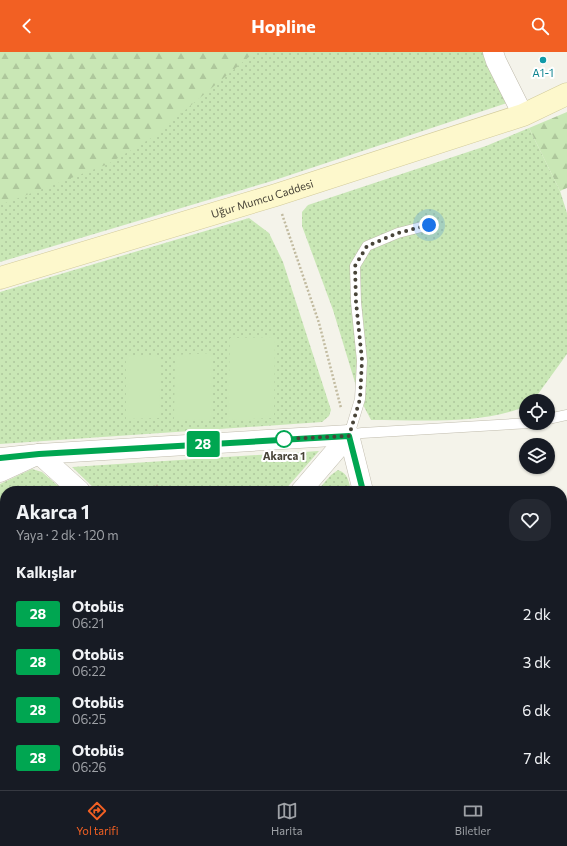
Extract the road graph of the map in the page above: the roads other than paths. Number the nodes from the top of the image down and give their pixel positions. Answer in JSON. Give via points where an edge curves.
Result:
{"nodes":[{"id":1,"x":493,"y":52,"type":"edge"},
{"id":2,"x":567,"y":94,"type":"edge"},
{"id":3,"x":523,"y":115,"type":"junction"},
{"id":4,"x":429,"y":225,"type":"dead end"},
{"id":5,"x":0,"y":278,"type":"edge"},
{"id":6,"x":567,"y":415,"type":"edge"},
{"id":7,"x":555,"y":418,"type":"edge"},
{"id":8,"x":519,"y":424,"type":"edge"},
{"id":9,"x":349,"y":436,"type":"junction"},
{"id":10,"x":39,"y":454,"type":"junction"},
{"id":11,"x":0,"y":458,"type":"edge"},
{"id":12,"x":0,"y":472,"type":"edge"},
{"id":13,"x":74,"y":486,"type":"edge"},
{"id":14,"x":305,"y":486,"type":"edge"},
{"id":15,"x":362,"y":486,"type":"edge"}],
"edges":[{"from":1,"to":3,"type":"street"},
{"from":2,"to":3,"type":"street","name":"Uğur Mumcu Caddesi"},
{"from":3,"to":5,"type":"street","name":"Uğur Mumcu Caddesi","via":[[276,195]]},
{"from":4,"to":9,"type":"lane","via":[[398,233],[367,246],[355,266],[362,360],[360,399]]},
{"from":6,"to":7,"type":"lane"},
{"from":8,"to":9,"type":"lane","via":[[362,433]]},
{"from":9,"to":10,"type":"street"},
{"from":9,"to":14,"type":"street"},
{"from":9,"to":15,"type":"street"},
{"from":10,"to":11,"type":"street"},
{"from":10,"to":12,"type":"street"},
{"from":10,"to":13,"type":"street"}]}
